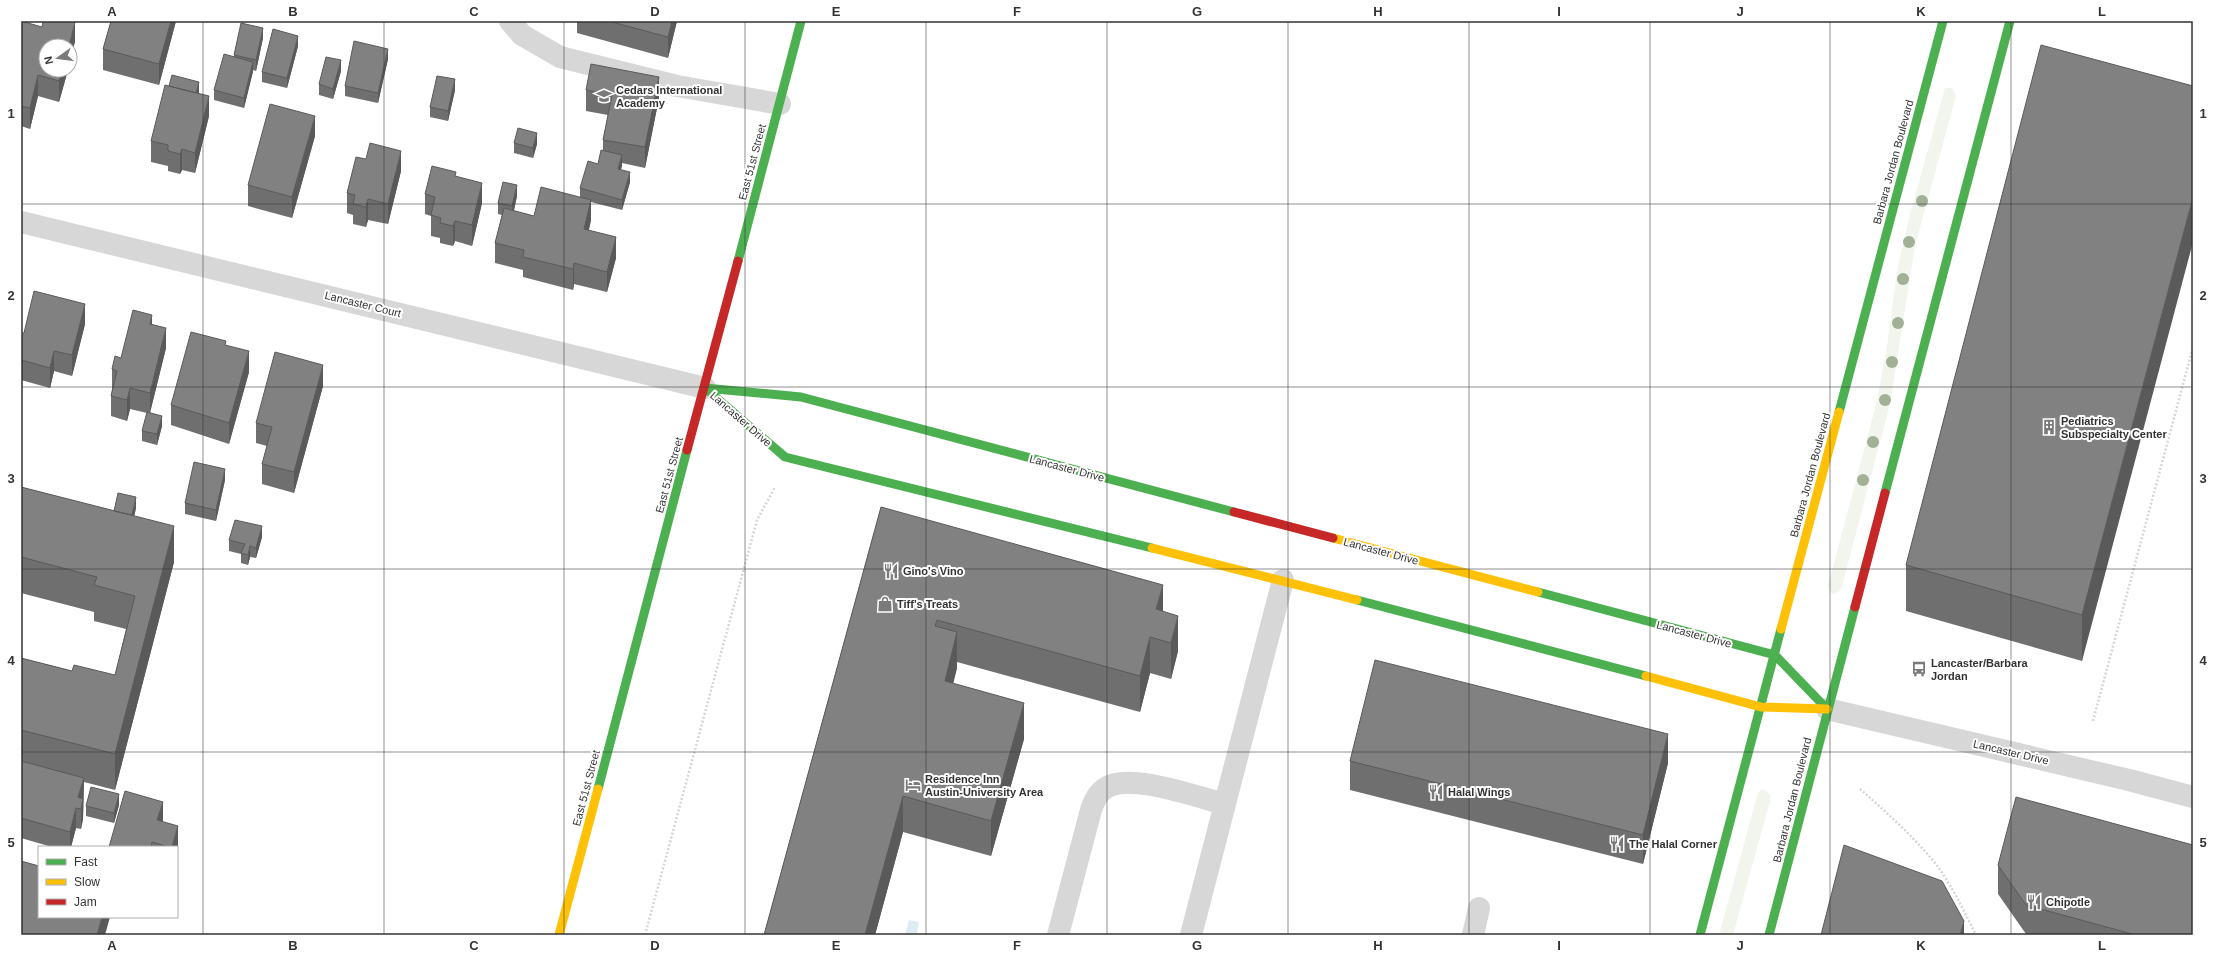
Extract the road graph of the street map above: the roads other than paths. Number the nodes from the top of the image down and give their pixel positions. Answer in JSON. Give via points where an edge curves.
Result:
{"nodes":[{"id":1,"x":510,"y":21,"type":"edge"},
{"id":2,"x":801,"y":21,"type":"edge"},
{"id":3,"x":1943,"y":21,"type":"edge"},
{"id":4,"x":2010,"y":21,"type":"edge"},
{"id":5,"x":780,"y":104,"type":"junction"},
{"id":6,"x":21,"y":222,"type":"edge"},
{"id":7,"x":705,"y":388,"type":"junction"},
{"id":8,"x":1283,"y":580,"type":"junction"},
{"id":9,"x":1775,"y":655,"type":"junction"},
{"id":10,"x":1760,"y":707,"type":"junction"},
{"id":11,"x":1827,"y":709,"type":"junction"},
{"id":12,"x":2193,"y":797,"type":"edge"},
{"id":13,"x":1225,"y":804,"type":"junction"},
{"id":14,"x":1479,"y":908,"type":"dead end"},
{"id":15,"x":560,"y":935,"type":"edge"},
{"id":16,"x":1058,"y":935,"type":"edge"},
{"id":17,"x":1191,"y":935,"type":"edge"},
{"id":18,"x":1473,"y":935,"type":"edge"},
{"id":19,"x":1700,"y":935,"type":"edge"},
{"id":20,"x":1770,"y":935,"type":"edge"}],
"edges":[{"from":1,"to":5,"type":"street","via":[[522,35],[560,57],[677,86]]},
{"from":2,"to":5,"type":"street","name":"East 51st Street"},
{"from":3,"to":9,"type":"street","name":"Barbara Jordan Boulevard"},
{"from":4,"to":11,"type":"street","name":"Barbara Jordan Boulevard"},
{"from":5,"to":7,"type":"street","name":"East 51st Street"},
{"from":6,"to":7,"type":"street","name":"Lancaster Court"},
{"from":7,"to":8,"type":"street","name":"Lancaster Drive","via":[[785,457]]},
{"from":7,"to":9,"type":"street","name":"Lancaster Drive","via":[[801,397]]},
{"from":7,"to":15,"type":"street","name":"East 51st Street"},
{"from":8,"to":10,"type":"street","name":"Lancaster Drive"},
{"from":8,"to":13,"type":"street"},
{"from":9,"to":10,"type":"street","name":"Barbara Jordan Boulevard"},
{"from":9,"to":11,"type":"street"},
{"from":10,"to":11,"type":"street","name":"Lancaster Drive"},
{"from":10,"to":19,"type":"street","name":"Barbara Jordan Boulevard"},
{"from":11,"to":12,"type":"street","name":"Lancaster Drive"},
{"from":11,"to":20,"type":"street","name":"Barbara Jordan Boulevard"},
{"from":13,"to":16,"type":"street","via":[[1136,783],[1112,785],[1103,790],[1096,796],[1091,810]]},
{"from":13,"to":17,"type":"street"},
{"from":14,"to":18,"type":"street"}]}
